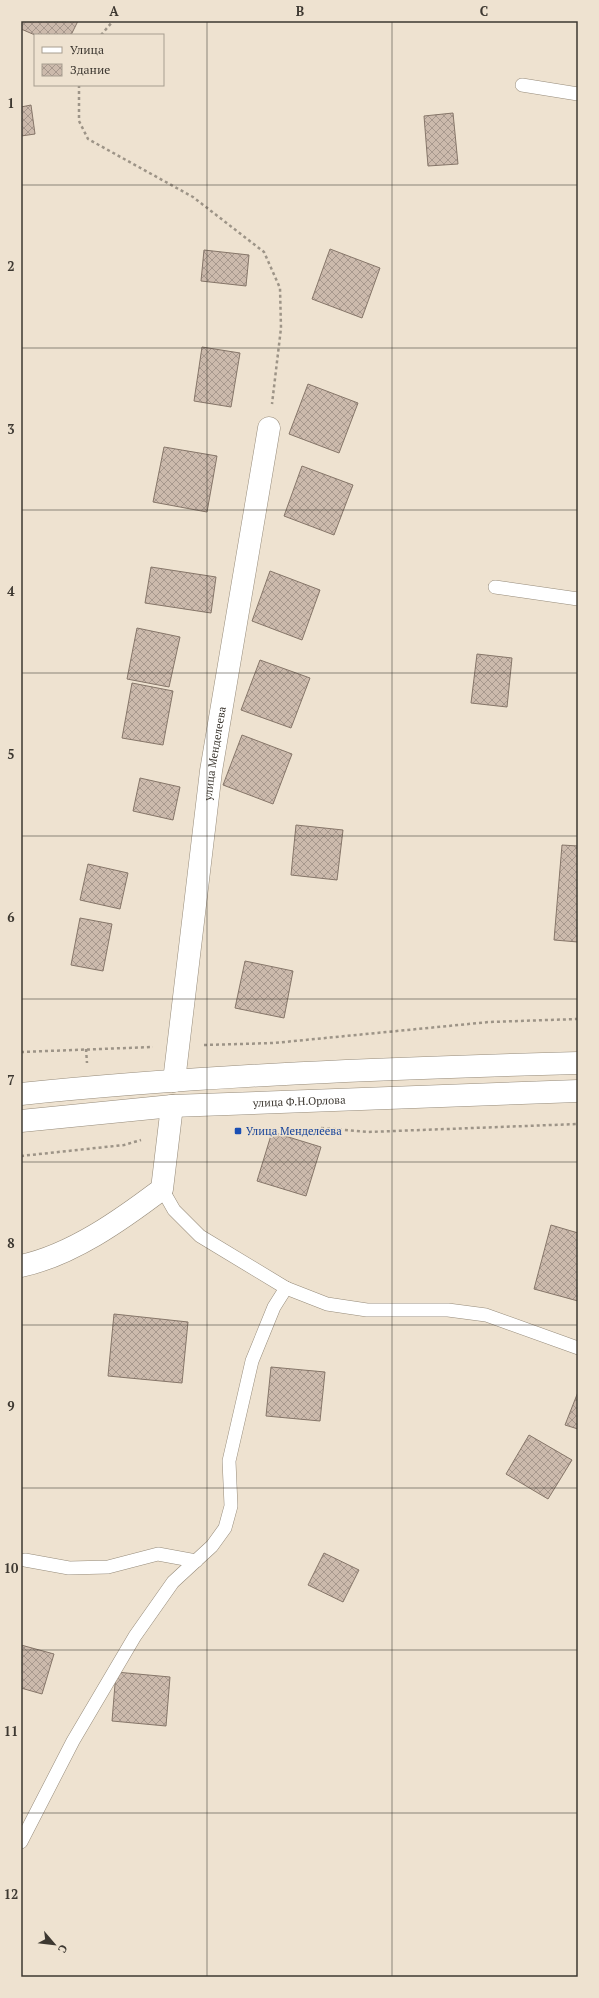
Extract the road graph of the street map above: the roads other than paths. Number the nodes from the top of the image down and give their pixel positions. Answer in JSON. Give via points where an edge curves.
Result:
{"nodes":[{"id":1,"x":522,"y":85,"type":"dead end"},
{"id":2,"x":578,"y":94,"type":"edge"},
{"id":3,"x":268,"y":428,"type":"road end"},
{"id":4,"x":495,"y":586,"type":"dead end"},
{"id":5,"x":578,"y":599,"type":"edge"},
{"id":6,"x":578,"y":1063,"type":"edge"},
{"id":7,"x":174,"y":1081,"type":"junction"},
{"id":8,"x":578,"y":1091,"type":"edge"},
{"id":9,"x":21,"y":1094,"type":"edge"},
{"id":10,"x":172,"y":1106,"type":"junction"},
{"id":11,"x":21,"y":1121,"type":"edge"},
{"id":12,"x":162,"y":1189,"type":"junction"},
{"id":13,"x":21,"y":1266,"type":"edge"},
{"id":14,"x":286,"y":1288,"type":"junction"},
{"id":15,"x":578,"y":1348,"type":"edge"},
{"id":16,"x":25,"y":1560,"type":"dead end"},
{"id":17,"x":196,"y":1561,"type":"junction"},
{"id":18,"x":21,"y":1842,"type":"edge"}],
"edges":[{"from":1,"to":2,"type":"lane"},
{"from":3,"to":7,"type":"street","name":"улица Менделеева","via":[[211,771]]},
{"from":4,"to":5,"type":"lane"},
{"from":6,"to":7,"type":"street","via":[[460,1066]]},
{"from":7,"to":9,"type":"street"},
{"from":7,"to":10,"type":"street","name":"улица Менделеева"},
{"from":8,"to":10,"type":"street","name":"улица Ф.Н.Орлова"},
{"from":10,"to":11,"type":"street","name":"улица Ф.Н.Орлова"},
{"from":10,"to":12,"type":"street","name":"улица Менделеева"},
{"from":12,"to":13,"type":"street","via":[[132,1212],[79,1245]]},
{"from":12,"to":14,"type":"lane","via":[[174,1210],[200,1236]]},
{"from":14,"to":15,"type":"lane","via":[[327,1304],[367,1310],[448,1310],[486,1315]]},
{"from":14,"to":17,"type":"lane","via":[[274,1307],[250,1369],[229,1462],[231,1506],[225,1528],[212,1546]]},
{"from":16,"to":17,"type":"lane","via":[[69,1568],[108,1567],[158,1554]]},
{"from":17,"to":18,"type":"lane","via":[[174,1582],[135,1636],[73,1741]]}]}
